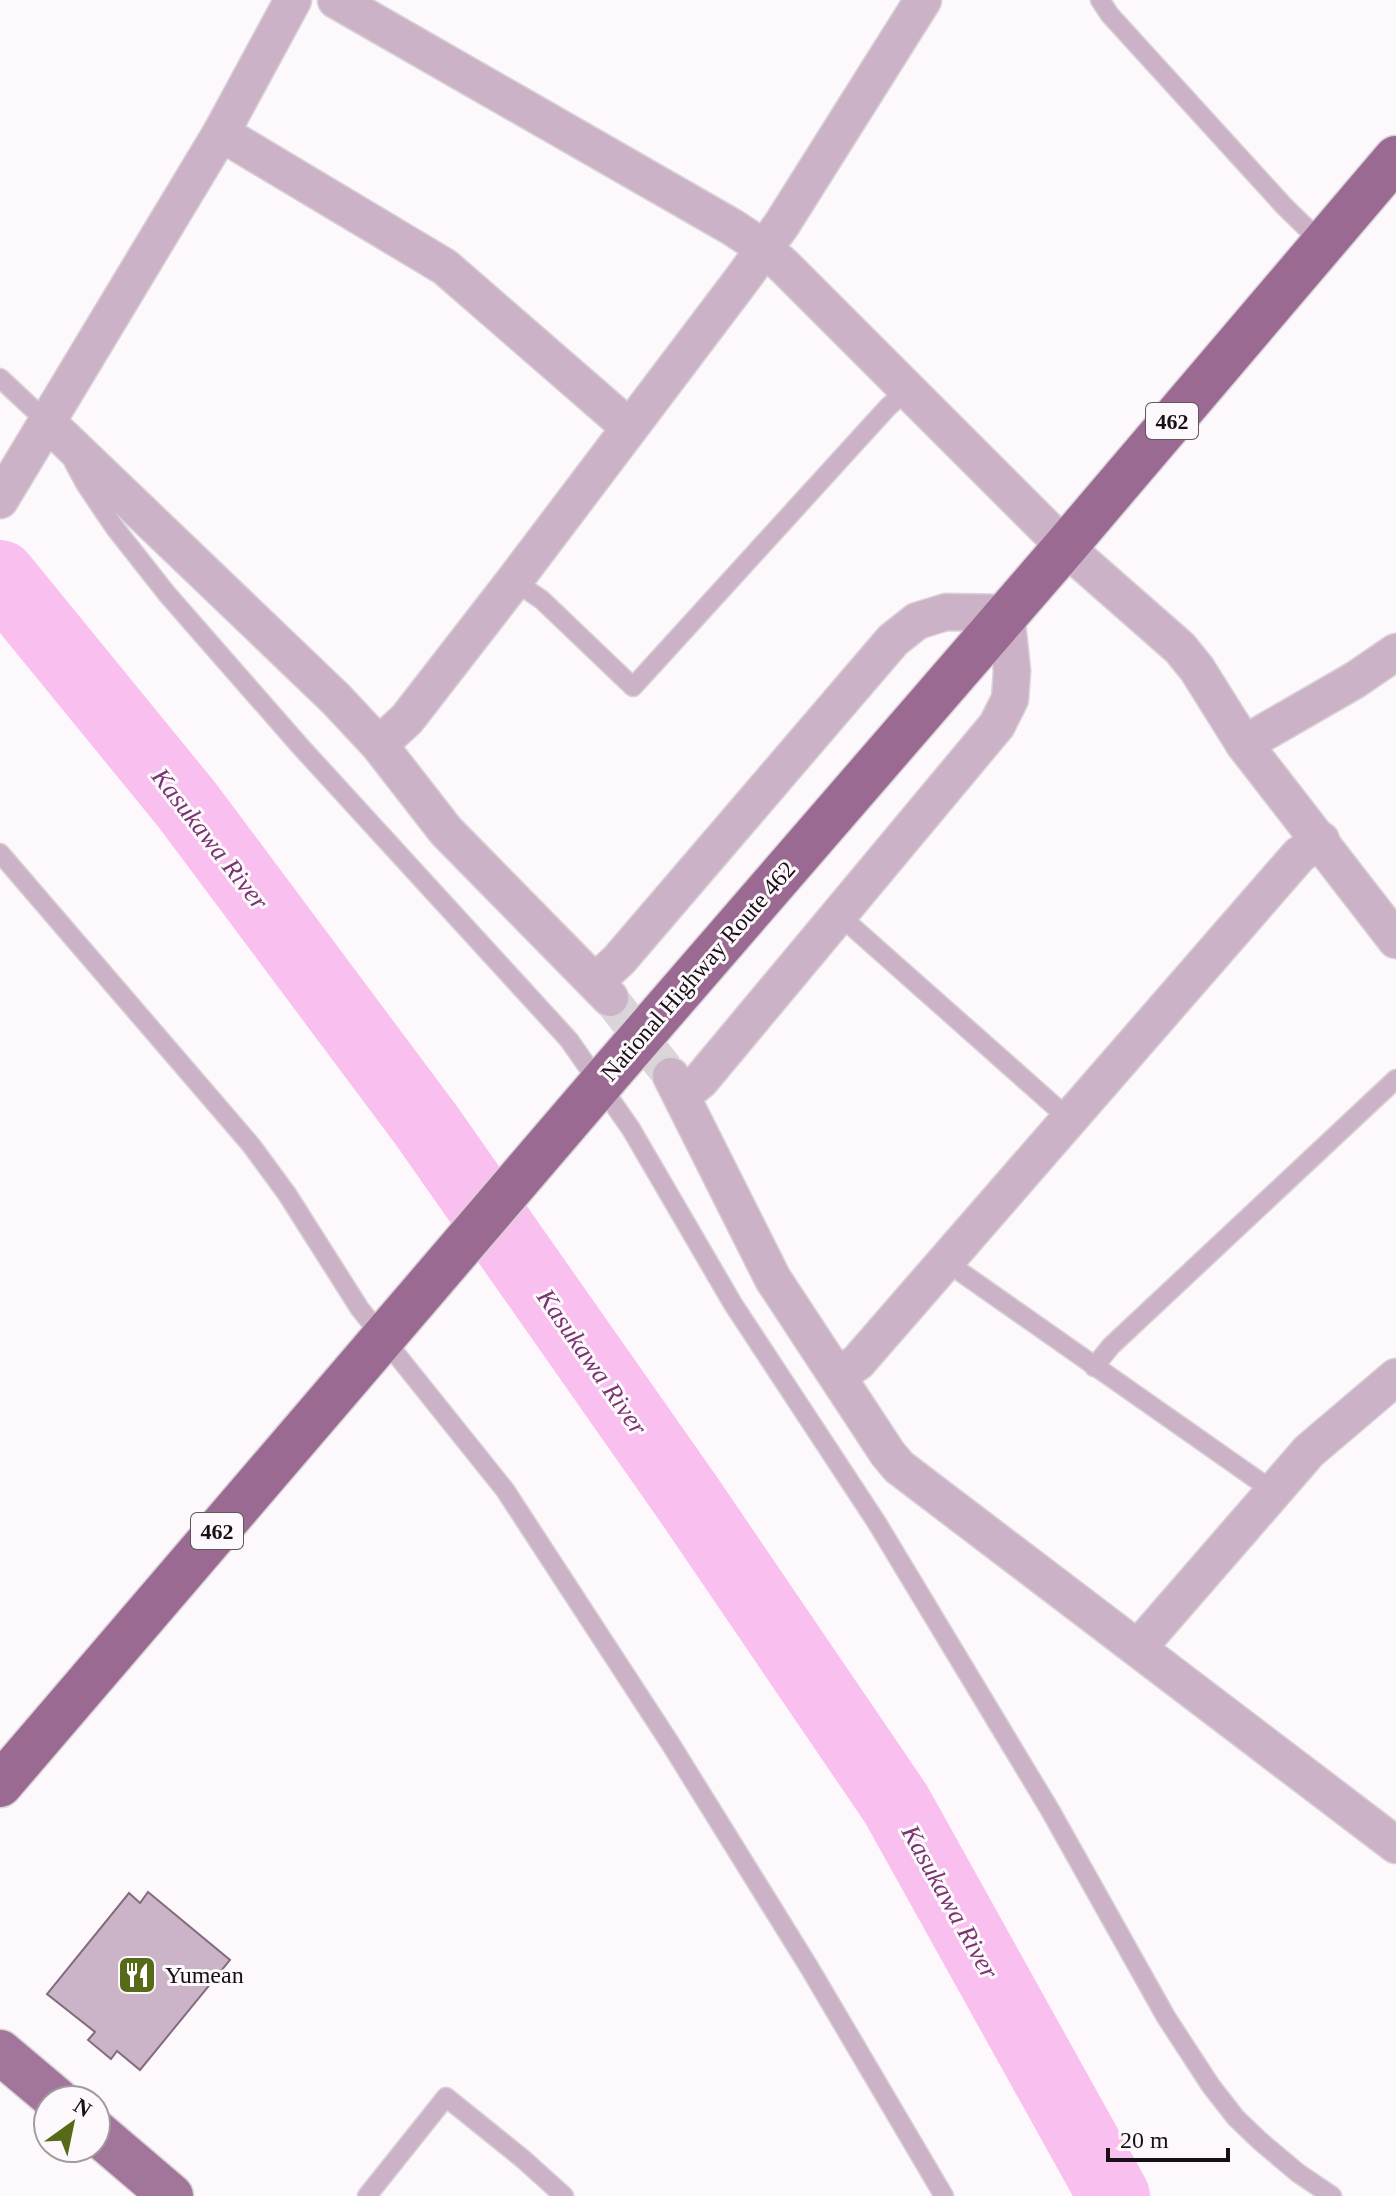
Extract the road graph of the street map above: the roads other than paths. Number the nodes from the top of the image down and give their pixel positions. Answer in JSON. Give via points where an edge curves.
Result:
{"nodes":[{"id":1,"x":293,"y":0,"type":"edge"},
{"id":2,"x":336,"y":0,"type":"edge"},
{"id":3,"x":923,"y":0,"type":"edge"},
{"id":4,"x":1100,"y":0,"type":"edge"},
{"id":5,"x":221,"y":133,"type":"junction"},
{"id":6,"x":1396,"y":158,"type":"edge"},
{"id":7,"x":1322,"y":243,"type":"junction"},
{"id":8,"x":764,"y":248,"type":"junction"},
{"id":9,"x":0,"y":378,"type":"edge"},
{"id":10,"x":907,"y":390,"type":"junction"},
{"id":11,"x":629,"y":427,"type":"junction"},
{"id":12,"x":47,"y":432,"type":"junction"},
{"id":13,"x":0,"y":500,"type":"edge"},
{"id":14,"x":1065,"y":547,"type":"junction"},
{"id":15,"x":514,"y":581,"type":"junction"},
{"id":16,"x":1006,"y":613,"type":"junction"},
{"id":17,"x":1396,"y":652,"type":"edge"},
{"id":18,"x":1244,"y":744,"type":"junction"},
{"id":19,"x":379,"y":745,"type":"junction"},
{"id":20,"x":1321,"y":840,"type":"junction"},
{"id":21,"x":0,"y":853,"type":"edge"},
{"id":22,"x":838,"y":914,"type":"junction"},
{"id":23,"x":1396,"y":940,"type":"edge"},
{"id":24,"x":1396,"y":1079,"type":"edge"},
{"id":25,"x":595,"y":1091,"type":"junction"},
{"id":26,"x":1068,"y":1118,"type":"junction"},
{"id":27,"x":945,"y":1261,"type":"junction"},
{"id":28,"x":386,"y":1334,"type":"junction"},
{"id":29,"x":1094,"y":1367,"type":"junction"},
{"id":30,"x":838,"y":1376,"type":"junction"},
{"id":31,"x":1396,"y":1377,"type":"edge"},
{"id":32,"x":1273,"y":1491,"type":"junction"},
{"id":33,"x":1138,"y":1648,"type":"junction"},
{"id":34,"x":0,"y":1785,"type":"edge"},
{"id":35,"x":1396,"y":1845,"type":"edge"},
{"id":36,"x":0,"y":2052,"type":"edge"},
{"id":37,"x":38,"y":2084,"type":"edge"},
{"id":38,"x":112,"y":2146,"type":"edge"},
{"id":39,"x":171,"y":2196,"type":"edge"},
{"id":40,"x":367,"y":2196,"type":"edge"},
{"id":41,"x":564,"y":2196,"type":"edge"},
{"id":42,"x":944,"y":2196,"type":"edge"},
{"id":43,"x":1332,"y":2196,"type":"edge"}],
"edges":[{"from":1,"to":5,"type":"street"},
{"from":2,"to":8,"type":"street"},
{"from":3,"to":8,"type":"street"},
{"from":4,"to":7,"type":"lane"},
{"from":5,"to":11,"type":"street","via":[[445,267]]},
{"from":5,"to":12,"type":"street"},
{"from":6,"to":7,"type":"highway","name":"National Highway Route 462","number":"462"},
{"from":7,"to":14,"type":"highway","name":"National Highway Route 462","number":"462"},
{"from":8,"to":10,"type":"street"},
{"from":8,"to":11,"type":"street"},
{"from":9,"to":12,"type":"lane"},
{"from":10,"to":14,"type":"street"},
{"from":10,"to":15,"type":"lane","via":[[633,687],[542,600]]},
{"from":11,"to":15,"type":"street"},
{"from":12,"to":13,"type":"street"},
{"from":12,"to":19,"type":"street"},
{"from":12,"to":25,"type":"lane","via":[[167,594],[569,1040]]},
{"from":14,"to":16,"type":"highway","name":"National Highway Route 462","number":"462"},
{"from":14,"to":18,"type":"street","via":[[1180,648]]},
{"from":15,"to":19,"type":"street","via":[[407,719]]},
{"from":16,"to":19,"type":"street","via":[[946,612],[917,621],[893,640],[619,960],[602,990],[446,831]]},
{"from":16,"to":22,"type":"street","via":[[1010,699],[997,725]]},
{"from":16,"to":25,"type":"highway","name":"National Highway Route 462","number":"462"},
{"from":17,"to":18,"type":"street"},
{"from":18,"to":20,"type":"street"},
{"from":20,"to":23,"type":"street"},
{"from":20,"to":26,"type":"street","via":[[1299,855]]},
{"from":21,"to":28,"type":"lane","via":[[251,1145],[318,1246]]},
{"from":22,"to":26,"type":"lane"},
{"from":22,"to":30,"type":"street","via":[[701,1080],[677,1086],[761,1258]]},
{"from":24,"to":29,"type":"lane"},
{"from":25,"to":28,"type":"highway","name":"National Highway Route 462","number":"462"},
{"from":25,"to":43,"type":"lane","via":[[631,1129],[733,1304],[877,1523],[1204,2075],[1260,2141]]},
{"from":26,"to":27,"type":"street"},
{"from":27,"to":29,"type":"lane"},
{"from":27,"to":30,"type":"street","via":[[858,1362]]},
{"from":28,"to":34,"type":"highway","name":"National Highway Route 462","number":"462"},
{"from":28,"to":42,"type":"lane","via":[[513,1501],[670,1743]]},
{"from":29,"to":32,"type":"lane"},
{"from":30,"to":33,"type":"street","via":[[903,1471]]},
{"from":31,"to":32,"type":"street","via":[[1309,1451]]},
{"from":32,"to":33,"type":"street"},
{"from":33,"to":35,"type":"street"},
{"from":36,"to":37,"type":"main road"},
{"from":38,"to":39,"type":"main road"},
{"from":40,"to":41,"type":"lane","via":[[446,2097]]}]}
